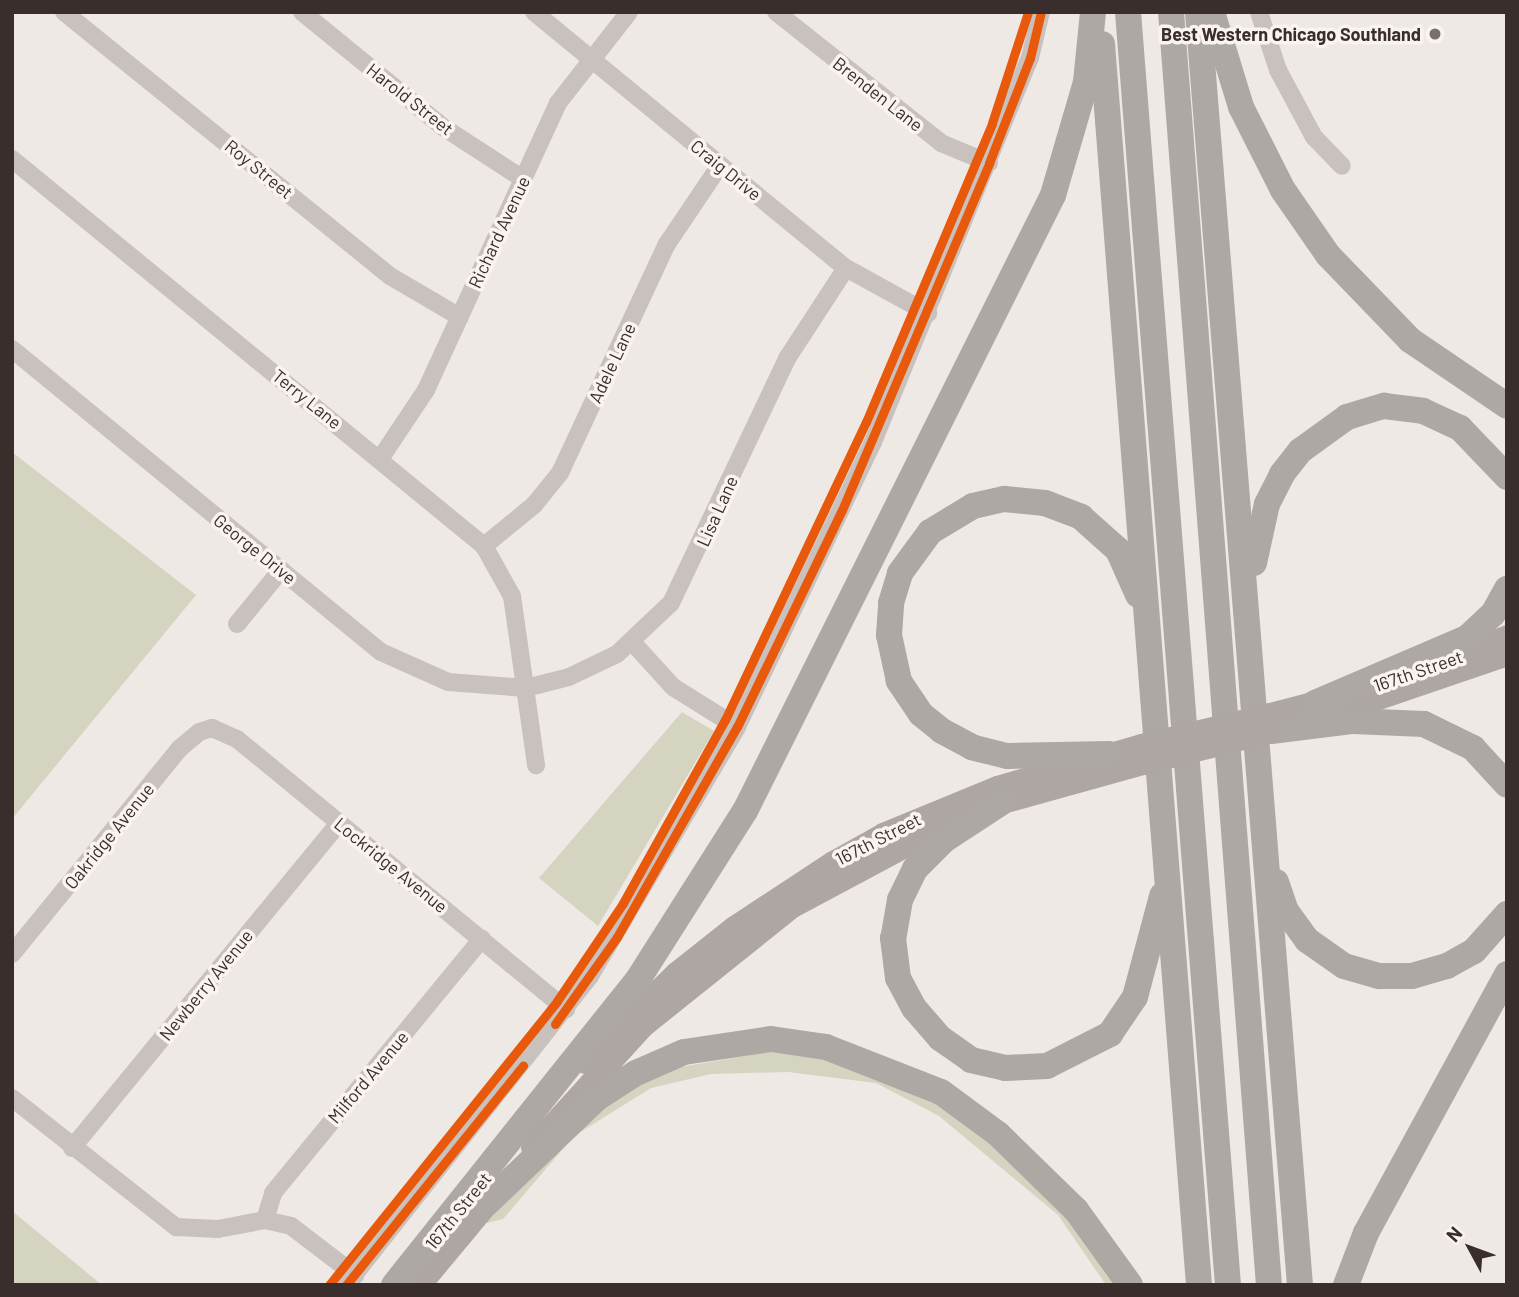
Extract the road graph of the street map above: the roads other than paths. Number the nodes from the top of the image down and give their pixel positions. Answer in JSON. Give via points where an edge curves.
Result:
{"nodes":[{"id":1,"x":64,"y":12,"type":"edge"},
{"id":2,"x":302,"y":12,"type":"edge"},
{"id":3,"x":534,"y":12,"type":"edge"},
{"id":4,"x":629,"y":12,"type":"edge"},
{"id":5,"x":776,"y":12,"type":"edge"},
{"id":6,"x":1041,"y":12,"type":"edge"},
{"id":7,"x":1093,"y":12,"type":"edge"},
{"id":8,"x":1099,"y":12,"type":"edge"},
{"id":9,"x":1128,"y":12,"type":"edge"},
{"id":10,"x":1171,"y":12,"type":"edge"},
{"id":11,"x":1198,"y":12,"type":"edge"},
{"id":12,"x":1212,"y":12,"type":"edge"},
{"id":13,"x":1259,"y":12,"type":"edge"},
{"id":14,"x":590,"y":59,"type":"junction"},
{"id":15,"x":12,"y":159,"type":"edge"},
{"id":16,"x":989,"y":163,"type":"junction"},
{"id":17,"x":720,"y":165,"type":"junction"},
{"id":18,"x":1342,"y":166,"type":"dead end"},
{"id":19,"x":523,"y":179,"type":"junction"},
{"id":20,"x":846,"y":268,"type":"junction"},
{"id":21,"x":928,"y":313,"type":"junction"},
{"id":22,"x":460,"y":317,"type":"junction"},
{"id":23,"x":12,"y":349,"type":"edge"},
{"id":24,"x":1507,"y":406,"type":"edge"},
{"id":25,"x":380,"y":459,"type":"junction"},
{"id":26,"x":1507,"y":477,"type":"edge"},
{"id":27,"x":484,"y":546,"type":"junction"},
{"id":28,"x":281,"y":570,"type":"junction"},
{"id":29,"x":1507,"y":589,"type":"edge"},
{"id":30,"x":1250,"y":613,"type":"junction"},
{"id":31,"x":237,"y":624,"type":"dead end"},
{"id":32,"x":1507,"y":636,"type":"edge"},
{"id":33,"x":632,"y":643,"type":"junction"},
{"id":34,"x":1507,"y":654,"type":"edge"},
{"id":35,"x":1152,"y":662,"type":"junction"},
{"id":36,"x":526,"y":688,"type":"junction"},
{"id":37,"x":1315,"y":703,"type":"junction"},
{"id":38,"x":1270,"y":723,"type":"junction"},
{"id":39,"x":737,"y":727,"type":"junction"},
{"id":40,"x":212,"y":728,"type":"joint"},
{"id":41,"x":1110,"y":754,"type":"junction"},
{"id":42,"x":1142,"y":754,"type":"junction"},
{"id":43,"x":536,"y":765,"type":"dead end"},
{"id":44,"x":1507,"y":785,"type":"edge"},
{"id":45,"x":1002,"y":802,"type":"junction"},
{"id":46,"x":1262,"y":812,"type":"junction"},
{"id":47,"x":1163,"y":821,"type":"junction"},
{"id":48,"x":339,"y":823,"type":"junction"},
{"id":49,"x":1507,"y":914,"type":"edge"},
{"id":50,"x":482,"y":939,"type":"junction"},
{"id":51,"x":12,"y":954,"type":"edge"},
{"id":52,"x":1507,"y":974,"type":"edge"},
{"id":53,"x":566,"y":1009,"type":"junction"},
{"id":54,"x":12,"y":1098,"type":"edge"},
{"id":55,"x":72,"y":1148,"type":"junction"},
{"id":56,"x":487,"y":1203,"type":"junction"},
{"id":57,"x":265,"y":1220,"type":"junction"},
{"id":58,"x":350,"y":1280,"type":"edge"},
{"id":59,"x":396,"y":1285,"type":"edge"},
{"id":60,"x":419,"y":1285,"type":"edge"},
{"id":61,"x":1130,"y":1285,"type":"edge"},
{"id":62,"x":1199,"y":1285,"type":"edge"},
{"id":63,"x":1228,"y":1285,"type":"edge"},
{"id":64,"x":1269,"y":1285,"type":"edge"},
{"id":65,"x":1300,"y":1285,"type":"edge"},
{"id":66,"x":1346,"y":1285,"type":"edge"}],
"edges":[{"from":1,"to":22,"type":"street","name":"Roy Street","via":[[390,276]]},
{"from":2,"to":19,"type":"street","name":"Harold Street","via":[[443,127]]},
{"from":3,"to":14,"type":"street","name":"Craig Drive"},
{"from":4,"to":14,"type":"street","name":"Richard Avenue"},
{"from":5,"to":16,"type":"street","name":"Brenden Lane","via":[[941,144]]},
{"from":6,"to":16,"type":"street","via":[[1030,58]]},
{"from":7,"to":59,"type":"highway","via":[[1086,82],[1053,195],[751,801],[637,981]]},
{"from":8,"to":35,"type":"highway"},
{"from":9,"to":63,"type":"highway"},
{"from":10,"to":64,"type":"highway"},
{"from":11,"to":30,"type":"highway"},
{"from":12,"to":24,"type":"highway","via":[[1241,107],[1283,190],[1328,255],[1410,340]]},
{"from":13,"to":18,"type":"street","via":[[1278,70],[1302,115]]},
{"from":14,"to":17,"type":"street","name":"Craig Drive"},
{"from":14,"to":19,"type":"street","name":"Richard Avenue","via":[[558,103]]},
{"from":15,"to":25,"type":"street","name":"Terry Lane"},
{"from":16,"to":21,"type":"street"},
{"from":17,"to":20,"type":"street","name":"Craig Drive"},
{"from":17,"to":27,"type":"street","name":"Adele Lane","via":[[667,244],[560,472],[534,505]]},
{"from":19,"to":22,"type":"street","name":"Richard Avenue"},
{"from":20,"to":21,"type":"street","name":"Craig Drive"},
{"from":20,"to":33,"type":"street","name":"Lisa Lane","via":[[788,357],[680,590]]},
{"from":21,"to":39,"type":"street","via":[[842,510]]},
{"from":22,"to":25,"type":"street","name":"Richard Avenue","via":[[419,406]]},
{"from":23,"to":28,"type":"street","name":"George Drive"},
{"from":25,"to":27,"type":"street","name":"Terry Lane"},
{"from":26,"to":30,"type":"highway","via":[[1460,428],[1423,411],[1384,405],[1347,417],[1300,451],[1282,474],[1255,551]]},
{"from":27,"to":36,"type":"street","name":"Terry Lane","via":[[512,596]]},
{"from":28,"to":31,"type":"street"},
{"from":28,"to":36,"type":"street","name":"George Drive","via":[[398,663],[470,687]]},
{"from":29,"to":37,"type":"highway","via":[[1493,614],[1467,638]]},
{"from":30,"to":46,"type":"highway"},
{"from":32,"to":37,"type":"main road","name":"167th Street","via":[[1385,684]]},
{"from":33,"to":36,"type":"street","name":"Lisa Lane","via":[[587,670]]},
{"from":33,"to":39,"type":"street","via":[[673,687]]},
{"from":34,"to":38,"type":"main road","name":"167th Street"},
{"from":35,"to":41,"type":"highway","via":[[1125,560],[1092,525],[1056,506],[1014,499],[973,506],[930,532],[900,573],[889,620],[892,661],[909,698],[931,723],[972,747],[1007,756]]},
{"from":35,"to":47,"type":"highway"},
{"from":36,"to":43,"type":"street","name":"Terry Lane"},
{"from":37,"to":38,"type":"main road","name":"167th Street"},
{"from":38,"to":42,"type":"main road","name":"167th Street","bridge":true},
{"from":38,"to":44,"type":"highway","via":[[1424,724],[1473,748]]},
{"from":39,"to":53,"type":"street","via":[[617,937]]},
{"from":40,"to":48,"type":"street","name":"Lockridge Avenue","via":[[237,739]]},
{"from":40,"to":51,"type":"street","name":"Oakridge Avenue","via":[[199,732],[180,749]]},
{"from":41,"to":42,"type":"main road","name":"167th Street"},
{"from":41,"to":59,"type":"main road","name":"167th Street","via":[[997,787],[883,834],[734,927],[631,1015],[544,1105]]},
{"from":42,"to":45,"type":"main road","name":"167th Street"},
{"from":45,"to":47,"type":"highway","via":[[944,840],[915,869],[900,900],[893,938],[898,978],[922,1018],[971,1060],[1004,1068],[1047,1066],[1079,1052],[1110,1034],[1135,997],[1163,895]]},
{"from":45,"to":56,"type":"main road","name":"167th Street","via":[[890,849],[744,940],[642,1026],[557,1116]]},
{"from":46,"to":49,"type":"highway","via":[[1286,911],[1307,940],[1344,966],[1380,976],[1435,971],[1474,951]]},
{"from":46,"to":65,"type":"highway"},
{"from":47,"to":62,"type":"highway"},
{"from":48,"to":50,"type":"street","name":"Lockridge Avenue"},
{"from":48,"to":55,"type":"street","name":"Newberry Avenue"},
{"from":50,"to":53,"type":"street","name":"Lockridge Avenue"},
{"from":50,"to":57,"type":"street","name":"Milford Avenue","via":[[273,1193]]},
{"from":52,"to":66,"type":"highway","via":[[1366,1233]]},
{"from":53,"to":58,"type":"street"},
{"from":54,"to":55,"type":"street"},
{"from":55,"to":57,"type":"street","via":[[176,1227],[218,1229]]},
{"from":56,"to":60,"type":"main road","name":"167th Street"},
{"from":56,"to":61,"type":"highway","via":[[597,1098],[636,1073],[684,1052],[771,1039],[826,1047],[941,1092],[998,1134],[1076,1210]]},
{"from":57,"to":58,"type":"street","via":[[291,1226]]}]}
